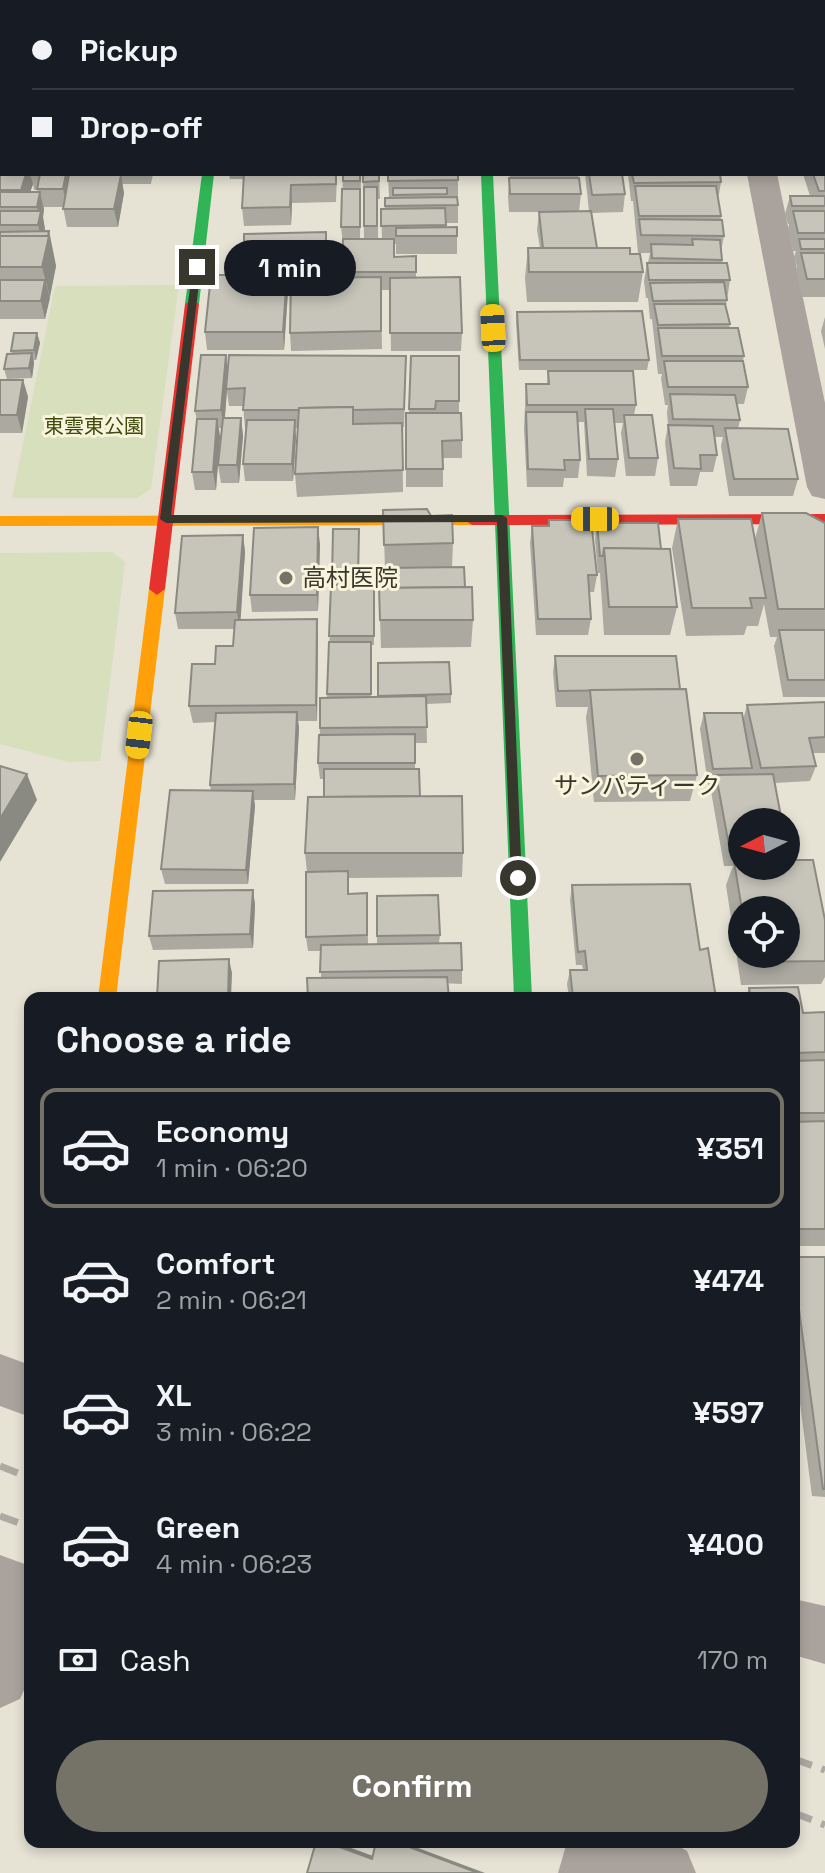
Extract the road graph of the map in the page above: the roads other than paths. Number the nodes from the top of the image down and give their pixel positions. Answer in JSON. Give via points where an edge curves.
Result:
{"nodes":[{"id":1,"x":208,"y":176,"type":"edge"},
{"id":2,"x":487,"y":176,"type":"edge"},
{"id":3,"x":762,"y":176,"type":"edge"},
{"id":4,"x":825,"y":487,"type":"edge"},
{"id":5,"x":502,"y":518,"type":"junction"},
{"id":6,"x":166,"y":519,"type":"junction"},
{"id":7,"x":825,"y":519,"type":"edge"},
{"id":8,"x":0,"y":521,"type":"edge"},
{"id":9,"x":108,"y":992,"type":"edge"},
{"id":10,"x":523,"y":992,"type":"edge"},
{"id":11,"x":0,"y":1380,"type":"edge"},
{"id":12,"x":24,"y":1389,"type":"edge"},
{"id":13,"x":0,"y":1583,"type":"edge"},
{"id":14,"x":24,"y":1592,"type":"edge"},
{"id":15,"x":24,"y":1624,"type":"edge"},
{"id":16,"x":800,"y":1629,"type":"edge"},
{"id":17,"x":825,"y":1635,"type":"edge"},
{"id":18,"x":0,"y":1679,"type":"edge"},
{"id":19,"x":595,"y":1848,"type":"edge"},
{"id":20,"x":621,"y":1848,"type":"edge"},
{"id":21,"x":589,"y":1873,"type":"edge"},
{"id":22,"x":665,"y":1873,"type":"edge"}],
"edges":[{"from":1,"to":6,"type":"street"},
{"from":2,"to":5,"type":"street"},
{"from":3,"to":4,"type":"street"},
{"from":5,"to":6,"type":"street"},
{"from":5,"to":7,"type":"street"},
{"from":5,"to":10,"type":"street"},
{"from":6,"to":8,"type":"street"},
{"from":6,"to":9,"type":"street"},
{"from":11,"to":12,"type":"street"},
{"from":13,"to":14,"type":"street"},
{"from":15,"to":18,"type":"street"},
{"from":16,"to":17,"type":"street"},
{"from":19,"to":21,"type":"street"},
{"from":20,"to":22,"type":"street"}]}
